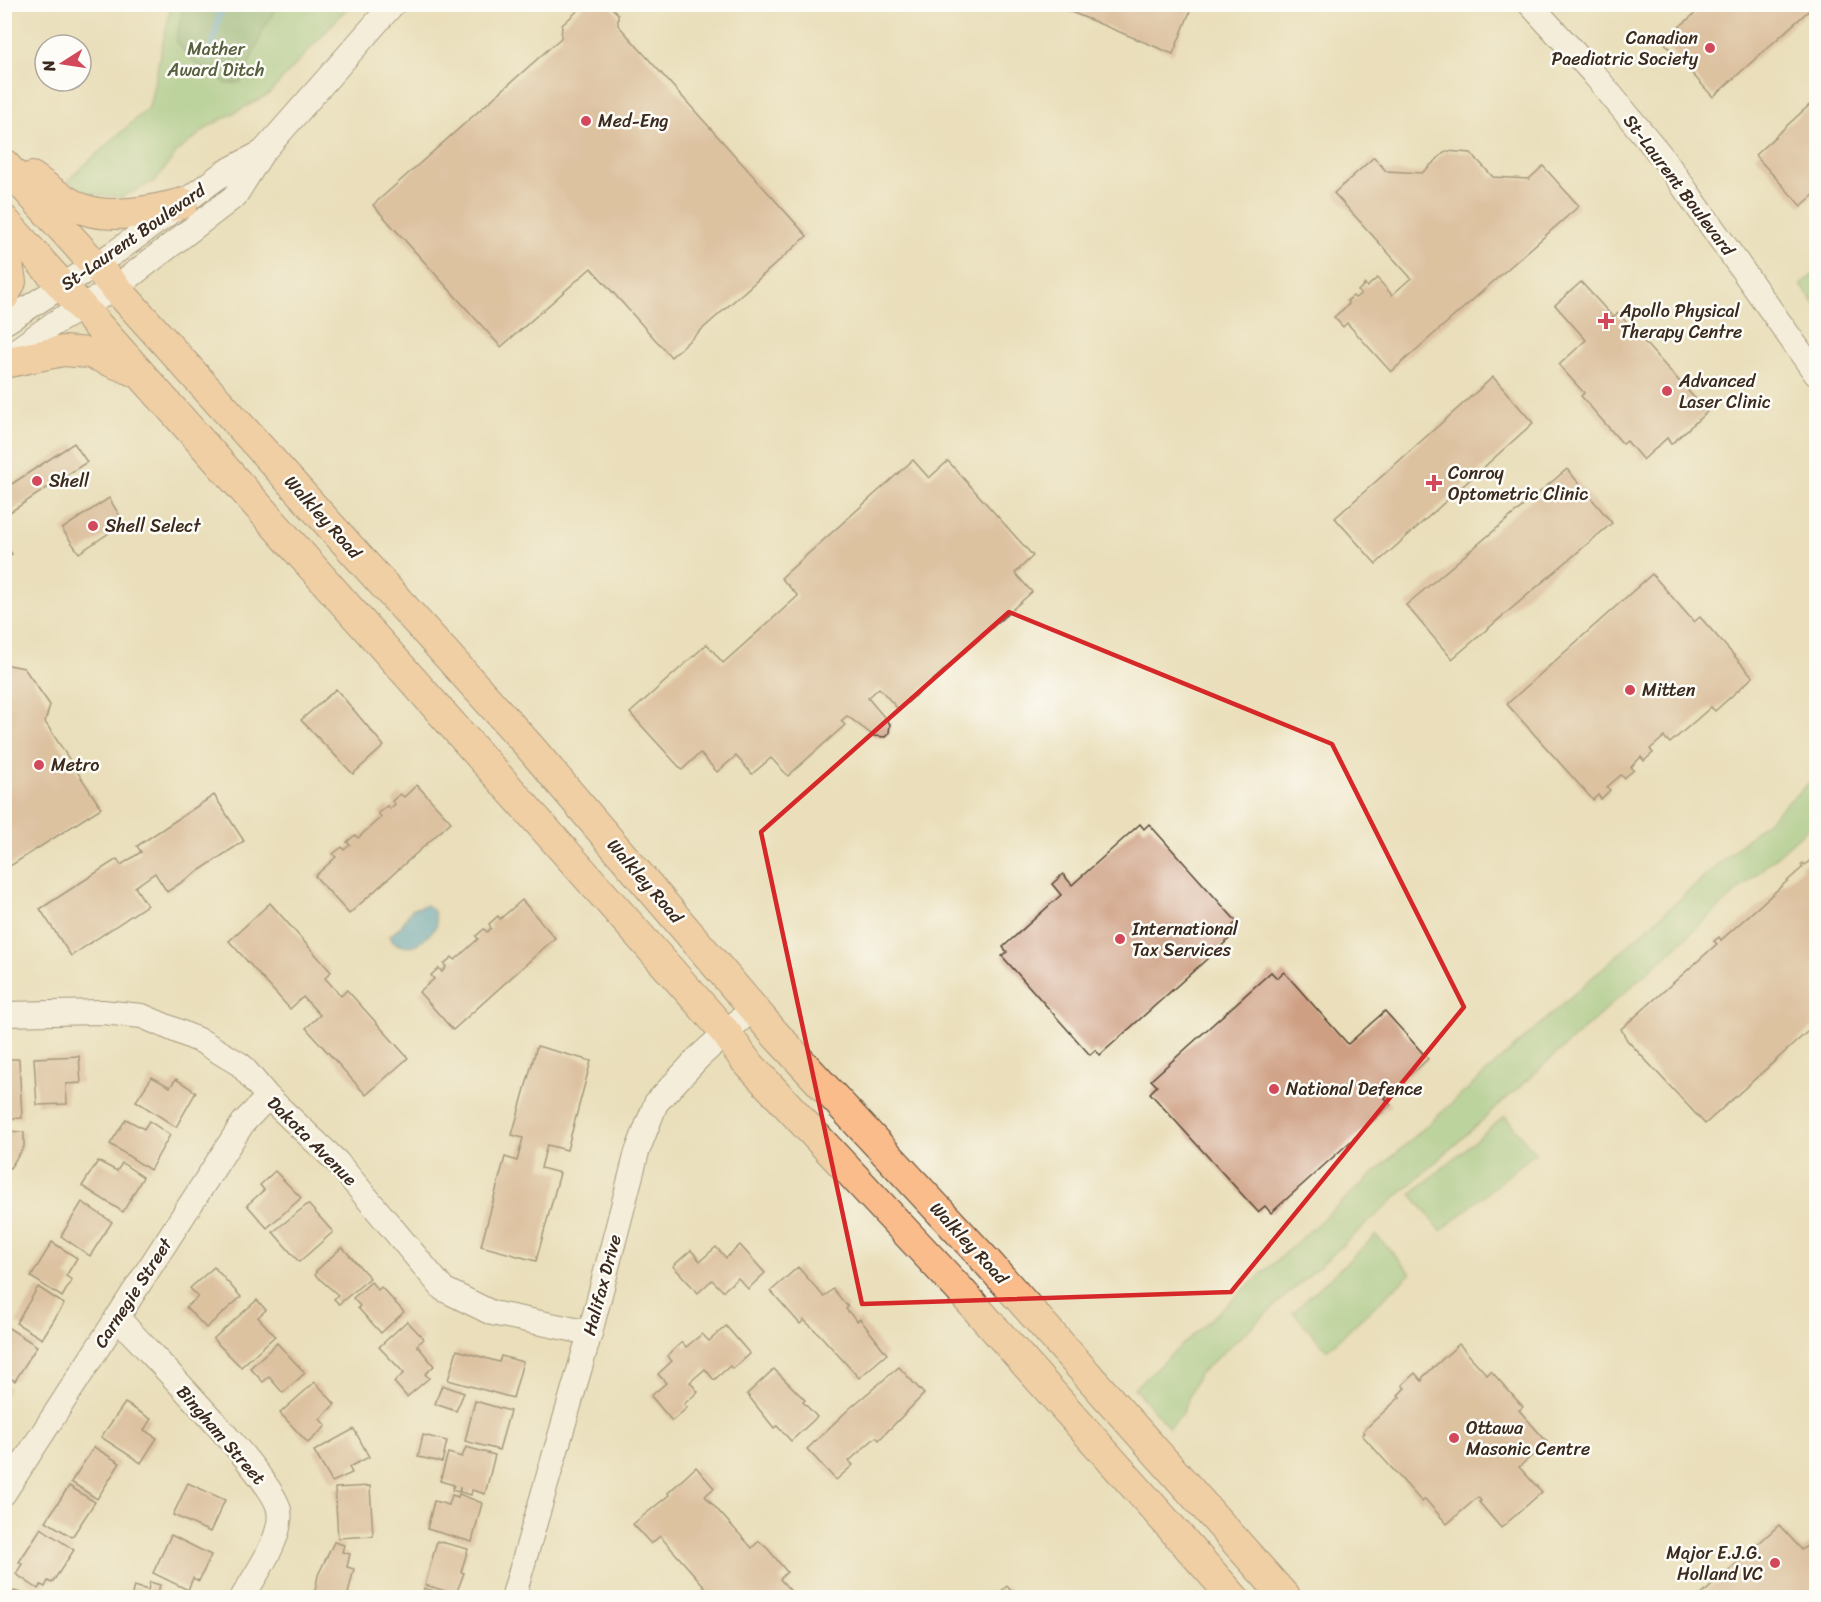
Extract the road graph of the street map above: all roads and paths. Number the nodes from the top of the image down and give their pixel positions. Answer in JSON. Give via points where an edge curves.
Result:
{"nodes":[{"id":1,"x":393,"y":4,"type":"edge"},
{"id":2,"x":1530,"y":4,"type":"edge"},
{"id":3,"x":262,"y":153,"type":"junction"},
{"id":4,"x":4,"y":158,"type":"edge"},
{"id":5,"x":4,"y":164,"type":"edge"},
{"id":6,"x":183,"y":203,"type":"junction"},
{"id":7,"x":4,"y":220,"type":"edge"},
{"id":8,"x":4,"y":238,"type":"edge"},
{"id":9,"x":94,"y":265,"type":"junction"},
{"id":10,"x":115,"y":288,"type":"junction"},
{"id":11,"x":4,"y":296,"type":"edge"},
{"id":12,"x":71,"y":297,"type":"junction"},
{"id":13,"x":4,"y":323,"type":"edge"},
{"id":14,"x":4,"y":361,"type":"edge"},
{"id":15,"x":1816,"y":374,"type":"edge"},
{"id":16,"x":143,"y":375,"type":"junction"},
{"id":17,"x":380,"y":579,"type":"junction"},
{"id":18,"x":349,"y":609,"type":"junction"},
{"id":19,"x":753,"y":1008,"type":"junction"},
{"id":20,"x":4,"y":1014,"type":"edge"},
{"id":21,"x":726,"y":1033,"type":"junction"},
{"id":22,"x":268,"y":1097,"type":"junction"},
{"id":23,"x":988,"y":1263,"type":"junction"},
{"id":24,"x":960,"y":1290,"type":"junction"},
{"id":25,"x":117,"y":1317,"type":"junction"},
{"id":26,"x":590,"y":1333,"type":"junction"},
{"id":27,"x":1114,"y":1403,"type":"junction"},
{"id":28,"x":1087,"y":1433,"type":"junction"},
{"id":29,"x":4,"y":1493,"type":"edge"},
{"id":30,"x":242,"y":1598,"type":"edge"},
{"id":31,"x":513,"y":1598,"type":"edge"},
{"id":32,"x":1234,"y":1598,"type":"edge"},
{"id":33,"x":1286,"y":1598,"type":"edge"}],
"edges":[{"from":1,"to":3,"type":"street","name":"St-Laurent Boulevard"},
{"from":2,"to":15,"type":"street","name":"St-Laurent Boulevard","via":[[1663,158]]},
{"from":3,"to":6,"type":"street","name":"St-Laurent Boulevard","via":[[225,172]]},
{"from":3,"to":10,"type":"street","name":"St-Laurent Boulevard","via":[[234,196]]},
{"from":4,"to":6,"type":"main road","via":[[64,200],[86,210],[137,213]]},
{"from":5,"to":9,"type":"main road","name":"Walkley Road"},
{"from":6,"to":9,"type":"street","name":"St-Laurent Boulevard"},
{"from":7,"to":12,"type":"main road"},
{"from":8,"to":11,"type":"main road","via":[[11,282]]},
{"from":9,"to":10,"type":"main road","name":"Walkley Road"},
{"from":9,"to":12,"type":"street","name":"St-Laurent Boulevard"},
{"from":10,"to":12,"type":"street","name":"St-Laurent Boulevard"},
{"from":10,"to":17,"type":"main road","name":"Walkley Road"},
{"from":12,"to":13,"type":"street","name":"St-Laurent Boulevard"},
{"from":12,"to":14,"type":"street","name":"St-Laurent Boulevard"},
{"from":12,"to":16,"type":"main road"},
{"from":14,"to":16,"type":"main road","via":[[63,351],[90,353]]},
{"from":16,"to":18,"type":"main road"},
{"from":17,"to":18,"type":"main road"},
{"from":17,"to":19,"type":"main road","name":"Walkley Road"},
{"from":18,"to":21,"type":"main road"},
{"from":19,"to":21,"type":"street","name":"Halifax Drive"},
{"from":19,"to":23,"type":"main road","name":"Walkley Road"},
{"from":20,"to":22,"type":"street","name":"Dakota Avenue","via":[[102,1012],[141,1016],[203,1042],[241,1065]]},
{"from":21,"to":24,"type":"main road","via":[[745,1060]]},
{"from":21,"to":26,"type":"street","name":"Halifax Drive","via":[[656,1103],[637,1152]]},
{"from":22,"to":25,"type":"street","name":"Carnegie Street","via":[[243,1123]]},
{"from":22,"to":26,"type":"street","name":"Dakota Avenue","via":[[337,1162],[443,1289],[492,1312]]},
{"from":23,"to":24,"type":"main road"},
{"from":23,"to":27,"type":"main road","name":"Walkley Road"},
{"from":24,"to":28,"type":"main road"},
{"from":25,"to":29,"type":"street","name":"Carnegie Street"},
{"from":25,"to":30,"type":"street","name":"Bingham Street","via":[[249,1463],[274,1497],[279,1510],[278,1532]]},
{"from":26,"to":31,"type":"street","name":"Halifax Drive"},
{"from":27,"to":28,"type":"main road"},
{"from":27,"to":33,"type":"main road","name":"Walkley Road"},
{"from":28,"to":32,"type":"main road"}]}
